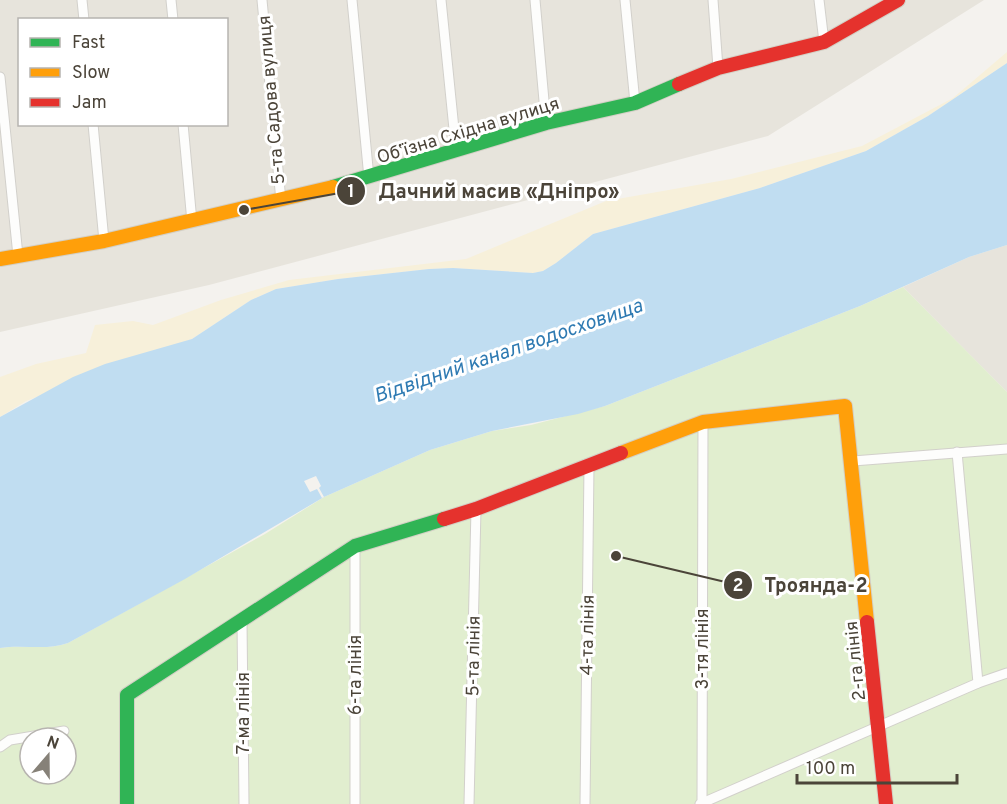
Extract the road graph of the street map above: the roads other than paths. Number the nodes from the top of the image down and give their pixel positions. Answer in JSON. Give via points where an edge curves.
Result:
{"nodes":[{"id":1,"x":82,"y":0,"type":"edge"},
{"id":2,"x":171,"y":0,"type":"edge"},
{"id":3,"x":262,"y":0,"type":"edge"},
{"id":4,"x":352,"y":0,"type":"edge"},
{"id":5,"x":441,"y":0,"type":"edge"},
{"id":6,"x":534,"y":0,"type":"edge"},
{"id":7,"x":625,"y":0,"type":"edge"},
{"id":8,"x":713,"y":0,"type":"edge"},
{"id":9,"x":819,"y":0,"type":"edge"},
{"id":10,"x":898,"y":0,"type":"edge"},
{"id":11,"x":84,"y":18,"type":"edge"},
{"id":12,"x":173,"y":18,"type":"edge"},
{"id":13,"x":824,"y":42,"type":"junction"},
{"id":14,"x":718,"y":68,"type":"junction"},
{"id":15,"x":0,"y":77,"type":"edge"},
{"id":16,"x":635,"y":103,"type":"junction"},
{"id":17,"x":546,"y":123,"type":"junction"},
{"id":18,"x":93,"y":126,"type":"edge"},
{"id":19,"x":183,"y":126,"type":"edge"},
{"id":20,"x":456,"y":149,"type":"junction"},
{"id":21,"x":369,"y":178,"type":"junction"},
{"id":22,"x":281,"y":201,"type":"junction"},
{"id":23,"x":192,"y":222,"type":"junction"},
{"id":24,"x":104,"y":242,"type":"junction"},
{"id":25,"x":18,"y":256,"type":"junction"},
{"id":26,"x":0,"y":259,"type":"edge"},
{"id":27,"x":703,"y":422,"type":"junction"},
{"id":28,"x":1007,"y":449,"type":"edge"},
{"id":29,"x":957,"y":452,"type":"junction"},
{"id":30,"x":853,"y":461,"type":"junction"},
{"id":31,"x":589,"y":466,"type":"junction"},
{"id":32,"x":476,"y":509,"type":"junction"},
{"id":33,"x":355,"y":546,"type":"junction"},
{"id":34,"x":242,"y":621,"type":"junction"},
{"id":35,"x":1007,"y":673,"type":"edge"},
{"id":36,"x":978,"y":683,"type":"junction"},
{"id":37,"x":880,"y":726,"type":"junction"},
{"id":38,"x":18,"y":739,"type":"edge"},
{"id":39,"x":0,"y":747,"type":"edge"},
{"id":40,"x":127,"y":804,"type":"edge"},
{"id":41,"x":244,"y":804,"type":"edge"},
{"id":42,"x":356,"y":804,"type":"edge"},
{"id":43,"x":469,"y":804,"type":"edge"},
{"id":44,"x":585,"y":804,"type":"edge"},
{"id":45,"x":701,"y":804,"type":"edge"},
{"id":46,"x":886,"y":804,"type":"edge"}],
"edges":[{"from":1,"to":11,"type":"street"},
{"from":2,"to":12,"type":"street"},
{"from":3,"to":22,"type":"street","name":"5-та Садова вулиця"},
{"from":4,"to":21,"type":"street"},
{"from":5,"to":20,"type":"street"},
{"from":6,"to":17,"type":"street"},
{"from":7,"to":16,"type":"street"},
{"from":8,"to":14,"type":"street"},
{"from":9,"to":13,"type":"street"},
{"from":10,"to":13,"type":"street","name":"Обʼїзна Східна вулиця"},
{"from":13,"to":14,"type":"street","name":"Обʼїзна Східна вулиця"},
{"from":14,"to":16,"type":"street","name":"Обʼїзна Східна вулиця"},
{"from":15,"to":25,"type":"street"},
{"from":16,"to":17,"type":"street","name":"Обʼїзна Східна вулиця"},
{"from":17,"to":20,"type":"street","name":"Обʼїзна Східна вулиця"},
{"from":18,"to":24,"type":"street"},
{"from":19,"to":23,"type":"street"},
{"from":20,"to":21,"type":"street","name":"Обʼїзна Східна вулиця"},
{"from":21,"to":22,"type":"street","name":"Обʼїзна Східна вулиця"},
{"from":22,"to":23,"type":"street","name":"Обʼїзна Східна вулиця"},
{"from":23,"to":24,"type":"street","name":"Обʼїзна Східна вулиця"},
{"from":24,"to":25,"type":"street","name":"Обʼїзна Східна вулиця"},
{"from":25,"to":26,"type":"street","name":"Обʼїзна Східна вулиця"},
{"from":27,"to":30,"type":"street","name":"2-га лінія","via":[[846,406]]},
{"from":27,"to":31,"type":"street"},
{"from":27,"to":45,"type":"street","name":"3-тя лінія"},
{"from":28,"to":29,"type":"street"},
{"from":29,"to":30,"type":"street"},
{"from":29,"to":36,"type":"street"},
{"from":30,"to":37,"type":"street","name":"2-га лінія"},
{"from":31,"to":32,"type":"street"},
{"from":31,"to":44,"type":"street","name":"4-та лінія"},
{"from":32,"to":33,"type":"street"},
{"from":32,"to":43,"type":"street","name":"5-та лінія"},
{"from":33,"to":34,"type":"street"},
{"from":33,"to":42,"type":"street","name":"6-та лінія"},
{"from":34,"to":40,"type":"street","via":[[126,695]]},
{"from":34,"to":41,"type":"street","name":"7-ма лінія"},
{"from":35,"to":36,"type":"street"},
{"from":36,"to":37,"type":"street"},
{"from":37,"to":45,"type":"street"},
{"from":37,"to":46,"type":"street","name":"2-га лінія"},
{"from":38,"to":39,"type":"street"}]}
